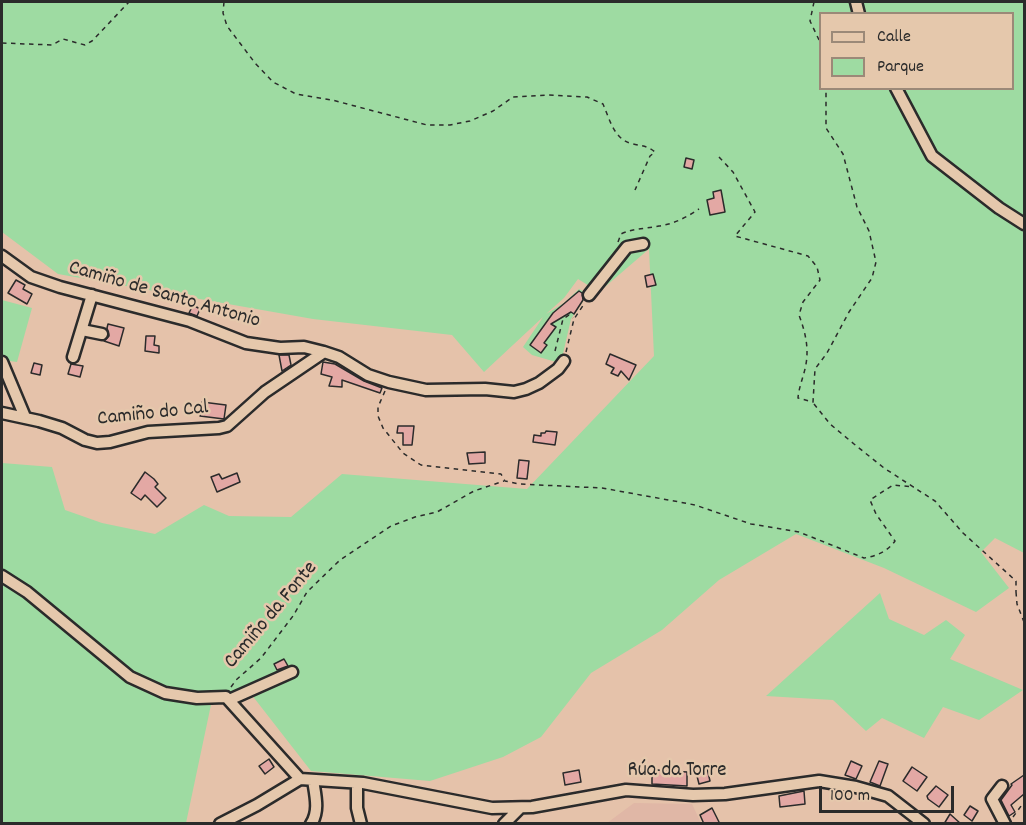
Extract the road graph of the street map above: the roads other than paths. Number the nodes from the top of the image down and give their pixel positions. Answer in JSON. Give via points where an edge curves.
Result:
{"nodes":[{"id":1,"x":897,"y":90,"type":"edge"},
{"id":2,"x":1024,"y":224,"type":"edge"},
{"id":3,"x":643,"y":244,"type":"dead end"},
{"id":4,"x":2,"y":256,"type":"edge"},
{"id":5,"x":92,"y":295,"type":"junction"},
{"id":6,"x":589,"y":295,"type":"dead end"},
{"id":7,"x":82,"y":330,"type":"junction"},
{"id":8,"x":102,"y":334,"type":"dead end"},
{"id":9,"x":324,"y":352,"type":"junction"},
{"id":10,"x":73,"y":357,"type":"dead end"},
{"id":11,"x":564,"y":361,"type":"road end"},
{"id":12,"x":2,"y":362,"type":"edge"},
{"id":13,"x":2,"y":413,"type":"edge"},
{"id":14,"x":25,"y":417,"type":"junction"},
{"id":15,"x":2,"y":576,"type":"edge"},
{"id":16,"x":292,"y":672,"type":"dead end"},
{"id":17,"x":228,"y":698,"type":"junction"},
{"id":18,"x":300,"y":779,"type":"junction"},
{"id":19,"x":313,"y":780,"type":"junction"},
{"id":20,"x":357,"y":783,"type":"junction"},
{"id":21,"x":1002,"y":786,"type":"dead end"},
{"id":22,"x":520,"y":808,"type":"junction"},
{"id":23,"x":1008,"y":821,"type":"edge"},
{"id":24,"x":220,"y":824,"type":"edge"},
{"id":25,"x":311,"y":824,"type":"edge"},
{"id":26,"x":361,"y":824,"type":"edge"},
{"id":27,"x":504,"y":824,"type":"edge"},
{"id":28,"x":924,"y":824,"type":"edge"}],
"edges":[{"from":1,"to":2,"type":"street","via":[[932,156]]},
{"from":3,"to":6,"type":"street","via":[[627,247]]},
{"from":4,"to":5,"type":"street","name":"Camiño de Santo Antonio","via":[[31,277]]},
{"from":5,"to":7,"type":"street"},
{"from":5,"to":9,"type":"street","name":"Camiño de Santo Antonio","via":[[190,321],[246,343]]},
{"from":7,"to":8,"type":"street"},
{"from":7,"to":10,"type":"street"},
{"from":9,"to":11,"type":"street","name":"Camiño de Santo Antonio","via":[[368,375],[426,390],[514,392],[539,383]]},
{"from":9,"to":14,"type":"street","name":"Camiño do Cal","via":[[265,392],[227,426],[219,428],[148,432],[97,443]]},
{"from":12,"to":14,"type":"street"},
{"from":13,"to":14,"type":"street","name":"Camiño do Cal"},
{"from":15,"to":17,"type":"street","via":[[130,677],[165,693]]},
{"from":16,"to":17,"type":"street"},
{"from":17,"to":18,"type":"street"},
{"from":18,"to":19,"type":"street","name":"Rúa da Torre"},
{"from":18,"to":24,"type":"street"},
{"from":19,"to":20,"type":"street","name":"Rúa da Torre"},
{"from":19,"to":25,"type":"street","via":[[316,818]]},
{"from":20,"to":22,"type":"street","name":"Rúa da Torre","via":[[492,808]]},
{"from":20,"to":26,"type":"street"},
{"from":21,"to":23,"type":"street","via":[[992,799]]},
{"from":22,"to":27,"type":"street"},
{"from":22,"to":28,"type":"street","name":"Rúa da Torre","via":[[626,790],[724,794],[819,781],[888,796]]}]}
